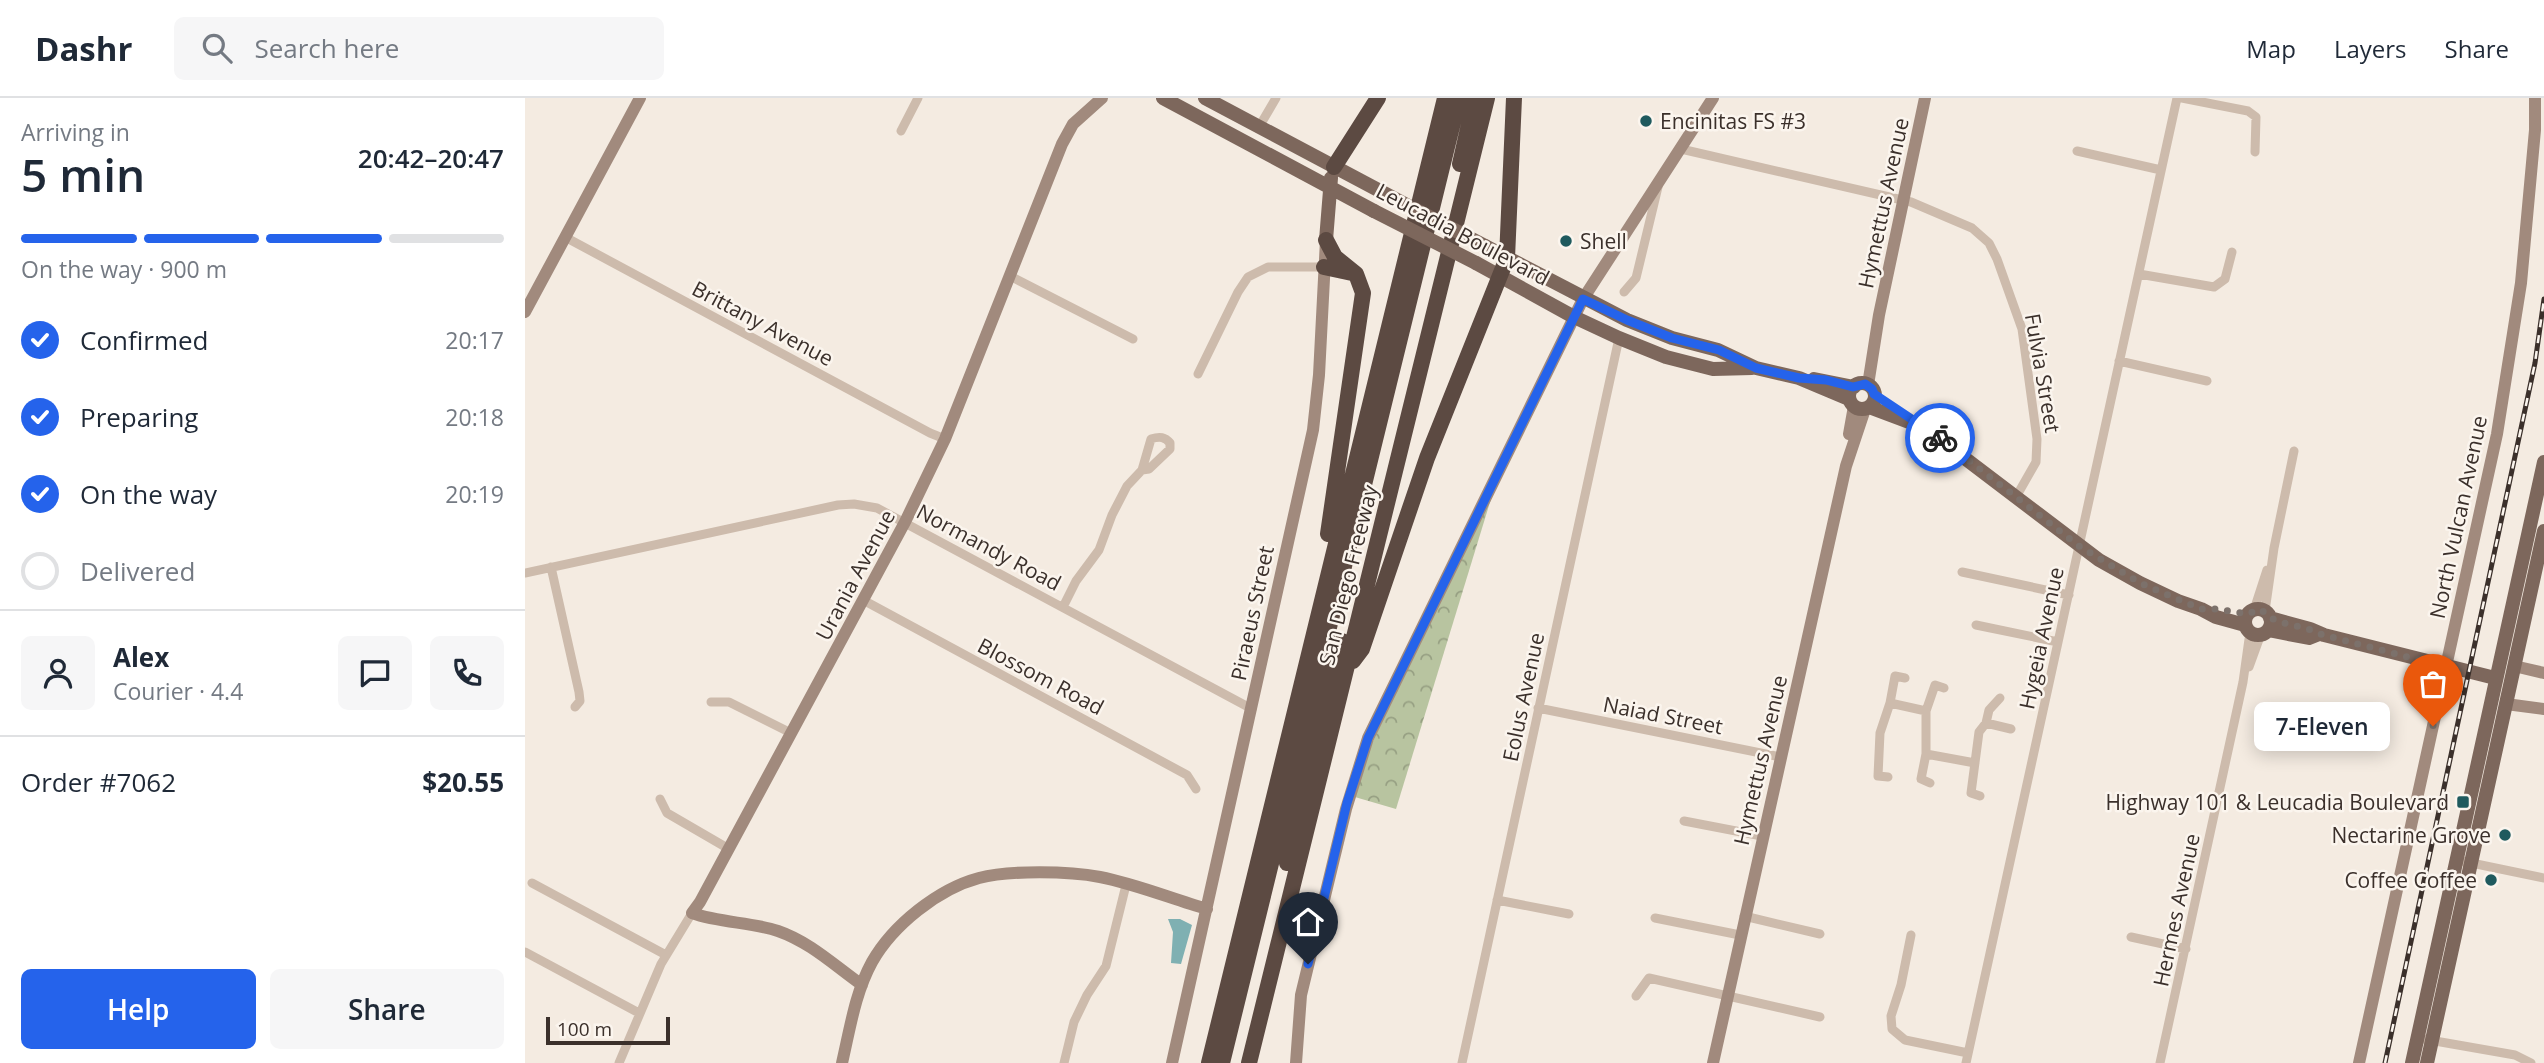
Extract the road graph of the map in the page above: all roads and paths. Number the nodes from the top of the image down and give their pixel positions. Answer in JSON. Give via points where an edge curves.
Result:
{"nodes":[{"id":1,"x":640,"y":98,"type":"edge"},
{"id":2,"x":918,"y":98,"type":"edge"},
{"id":3,"x":1102,"y":98,"type":"edge"},
{"id":4,"x":1163,"y":98,"type":"edge"},
{"id":5,"x":1205,"y":98,"type":"edge"},
{"id":6,"x":1276,"y":98,"type":"edge"},
{"id":7,"x":1378,"y":98,"type":"edge"},
{"id":8,"x":1445,"y":98,"type":"edge"},
{"id":9,"x":1459,"y":98,"type":"edge"},
{"id":10,"x":1475,"y":98,"type":"edge"},
{"id":11,"x":1487,"y":98,"type":"edge"},
{"id":12,"x":1514,"y":98,"type":"edge"},
{"id":13,"x":1713,"y":98,"type":"edge"},
{"id":14,"x":1925,"y":98,"type":"edge"},
{"id":15,"x":2180,"y":98,"type":"edge"},
{"id":16,"x":2535,"y":98,"type":"edge"},
{"id":17,"x":1259,"y":127,"type":"junction"},
{"id":18,"x":901,"y":131,"type":"dead end"},
{"id":19,"x":1681,"y":149,"type":"junction"},
{"id":20,"x":2077,"y":151,"type":"dead end"},
{"id":21,"x":2255,"y":152,"type":"dead end"},
{"id":22,"x":1334,"y":167,"type":"junction"},
{"id":23,"x":2161,"y":170,"type":"junction"},
{"id":24,"x":1659,"y":182,"type":"junction"},
{"id":25,"x":1329,"y":186,"type":"junction"},
{"id":26,"x":1903,"y":200,"type":"junction"},
{"id":27,"x":565,"y":237,"type":"junction"},
{"id":28,"x":1326,"y":240,"type":"junction"},
{"id":29,"x":2232,"y":252,"type":"dead end"},
{"id":30,"x":1507,"y":258,"type":"junction"},
{"id":31,"x":1324,"y":267,"type":"junction"},
{"id":32,"x":1356,"y":274,"type":"junction"},
{"id":33,"x":2139,"y":274,"type":"junction"},
{"id":34,"x":1010,"y":276,"type":"junction"},
{"id":35,"x":1500,"y":276,"type":"junction"},
{"id":36,"x":1624,"y":292,"type":"dead end"},
{"id":37,"x":1583,"y":299,"type":"junction"},
{"id":38,"x":525,"y":312,"type":"edge"},
{"id":39,"x":1574,"y":317,"type":"junction"},
{"id":40,"x":1619,"y":338,"type":"junction"},
{"id":41,"x":1133,"y":339,"type":"dead end"},
{"id":42,"x":2119,"y":362,"type":"junction"},
{"id":43,"x":1756,"y":368,"type":"junction"},
{"id":44,"x":1198,"y":374,"type":"dead end"},
{"id":45,"x":2207,"y":381,"type":"dead end"},
{"id":46,"x":1861,"y":396,"type":"junction"},
{"id":47,"x":945,"y":439,"type":"junction"},
{"id":48,"x":2294,"y":452,"type":"dead end"},
{"id":49,"x":2544,"y":463,"type":"edge"},
{"id":50,"x":1142,"y":470,"type":"dead end"},
{"id":51,"x":2016,"y":497,"type":"junction"},
{"id":52,"x":2540,"y":504,"type":"edge"},
{"id":53,"x":905,"y":522,"type":"junction"},
{"id":54,"x":2544,"y":531,"type":"edge"},
{"id":55,"x":2079,"y":546,"type":"junction"},
{"id":56,"x":551,"y":567,"type":"junction"},
{"id":57,"x":1962,"y":572,"type":"dead end"},
{"id":58,"x":525,"y":573,"type":"edge"},
{"id":59,"x":2069,"y":595,"type":"junction"},
{"id":60,"x":863,"y":600,"type":"junction"},
{"id":61,"x":1063,"y":607,"type":"junction"},
{"id":62,"x":2258,"y":622,"type":"junction"},
{"id":63,"x":1976,"y":625,"type":"dead end"},
{"id":64,"x":1314,"y":633,"type":"junction"},
{"id":65,"x":2058,"y":642,"type":"junction"},
{"id":66,"x":2514,"y":666,"type":"junction"},
{"id":67,"x":2446,"y":667,"type":"junction"},
{"id":68,"x":1345,"y":671,"type":"junction"},
{"id":69,"x":2544,"y":673,"type":"edge"},
{"id":70,"x":1905,"y":678,"type":"dead end"},
{"id":71,"x":2495,"y":678,"type":"junction"},
{"id":72,"x":1944,"y":688,"type":"dead end"},
{"id":73,"x":2000,"y":698,"type":"dead end"},
{"id":74,"x":711,"y":702,"type":"dead end"},
{"id":75,"x":1890,"y":702,"type":"junction"},
{"id":76,"x":2506,"y":704,"type":"junction"},
{"id":77,"x":575,"y":707,"type":"dead end"},
{"id":78,"x":1538,"y":708,"type":"junction"},
{"id":79,"x":2539,"y":708,"type":"edge"},
{"id":80,"x":1252,"y":709,"type":"junction"},
{"id":81,"x":1926,"y":711,"type":"junction"},
{"id":82,"x":1986,"y":723,"type":"junction"},
{"id":83,"x":2011,"y":729,"type":"dead end"},
{"id":84,"x":791,"y":733,"type":"junction"},
{"id":85,"x":1926,"y":754,"type":"junction"},
{"id":86,"x":1781,"y":757,"type":"junction"},
{"id":87,"x":1975,"y":763,"type":"junction"},
{"id":88,"x":1888,"y":776,"type":"dead end"},
{"id":89,"x":1930,"y":783,"type":"dead end"},
{"id":90,"x":1196,"y":789,"type":"dead end"},
{"id":91,"x":1980,"y":796,"type":"dead end"},
{"id":92,"x":660,"y":799,"type":"dead end"},
{"id":93,"x":1684,"y":821,"type":"dead end"},
{"id":94,"x":1762,"y":836,"type":"junction"},
{"id":95,"x":729,"y":849,"type":"junction"},
{"id":96,"x":2457,"y":860,"type":"junction"},
{"id":97,"x":2473,"y":863,"type":"junction"},
{"id":98,"x":2544,"y":878,"type":"edge"},
{"id":99,"x":532,"y":883,"type":"dead end"},
{"id":100,"x":1126,"y":885,"type":"junction"},
{"id":101,"x":1497,"y":900,"type":"junction"},
{"id":102,"x":1207,"y":909,"type":"junction"},
{"id":103,"x":692,"y":913,"type":"junction"},
{"id":104,"x":1569,"y":914,"type":"dead end"},
{"id":105,"x":1744,"y":916,"type":"junction"},
{"id":106,"x":1655,"y":918,"type":"dead end"},
{"id":107,"x":1820,"y":934,"type":"dead end"},
{"id":108,"x":1740,"y":935,"type":"junction"},
{"id":109,"x":1912,"y":935,"type":"dead end"},
{"id":110,"x":2131,"y":937,"type":"dead end"},
{"id":111,"x":2186,"y":949,"type":"junction"},
{"id":112,"x":525,"y":952,"type":"edge"},
{"id":113,"x":666,"y":955,"type":"junction"},
{"id":114,"x":862,"y":985,"type":"junction"},
{"id":115,"x":1636,"y":996,"type":"dead end"},
{"id":116,"x":1727,"y":996,"type":"junction"},
{"id":117,"x":639,"y":1013,"type":"junction"},
{"id":118,"x":1820,"y":1017,"type":"dead end"},
{"id":119,"x":2425,"y":1040,"type":"junction"},
{"id":120,"x":1967,"y":1058,"type":"edge"},
{"id":121,"x":619,"y":1063,"type":"edge"},
{"id":122,"x":842,"y":1063,"type":"edge"},
{"id":123,"x":1064,"y":1063,"type":"edge"},
{"id":124,"x":1172,"y":1063,"type":"edge"},
{"id":125,"x":1209,"y":1063,"type":"edge"},
{"id":126,"x":1222,"y":1063,"type":"edge"},
{"id":127,"x":1238,"y":1063,"type":"edge"},
{"id":128,"x":1249,"y":1063,"type":"edge"},
{"id":129,"x":1296,"y":1063,"type":"edge"},
{"id":130,"x":1462,"y":1063,"type":"edge"},
{"id":131,"x":1713,"y":1063,"type":"edge"},
{"id":132,"x":2160,"y":1063,"type":"edge"},
{"id":133,"x":2359,"y":1063,"type":"edge"},
{"id":134,"x":2412,"y":1063,"type":"edge"},
{"id":135,"x":2427,"y":1063,"type":"edge"},
{"id":136,"x":2531,"y":1063,"type":"edge"}],
"edges":[{"from":1,"to":27,"type":"street"},
{"from":2,"to":18,"type":"street"},
{"from":3,"to":34,"type":"street","name":"Urania Avenue","via":[[1073,124],[1062,144]]},
{"from":4,"to":25,"type":"main road","name":"Leucadia Boulevard"},
{"from":5,"to":17,"type":"main road","name":"Leucadia Boulevard"},
{"from":6,"to":17,"type":"street"},
{"from":7,"to":22,"type":"highway"},
{"from":8,"to":64,"type":"highway","name":"San Diego Freeway"},
{"from":9,"to":126,"type":"highway"},
{"from":10,"to":127,"type":"highway"},
{"from":11,"to":68,"type":"highway","name":"San Diego Freeway"},
{"from":12,"to":30,"type":"highway"},
{"from":13,"to":19,"type":"street"},
{"from":14,"to":26,"type":"street","name":"Hymettus Avenue"},
{"from":15,"to":21,"type":"street","via":[[2248,111],[2256,117]]},
{"from":15,"to":23,"type":"street","name":"Hygeia Avenue"},
{"from":16,"to":67,"type":"street","name":"North Vulcan Avenue","via":[[2521,284],[2497,434]]},
{"from":17,"to":22,"type":"main road","name":"Leucadia Boulevard"},
{"from":19,"to":24,"type":"street"},
{"from":19,"to":26,"type":"street","name":"Fulvia Street"},
{"from":20,"to":23,"type":"street"},
{"from":22,"to":25,"type":"main road","name":"Piraeus Street"},
{"from":22,"to":30,"type":"main road","name":"Leucadia Boulevard","bridge":true},
{"from":23,"to":33,"type":"street","name":"Hygeia Avenue"},
{"from":24,"to":36,"type":"street","via":[[1636,278]]},
{"from":24,"to":37,"type":"street"},
{"from":25,"to":28,"type":"main road","name":"Piraeus Street"},
{"from":25,"to":35,"type":"main road","name":"Leucadia Boulevard","bridge":true},
{"from":26,"to":46,"type":"street","name":"Hymettus Avenue"},
{"from":26,"to":51,"type":"street","name":"Fulvia Street","via":[[1972,228],[1989,243],[1997,259],[2022,330],[2037,439],[2036,462]]},
{"from":27,"to":38,"type":"street"},
{"from":27,"to":47,"type":"street","name":"Brittany Avenue"},
{"from":28,"to":31,"type":"street","name":"Piraeus Street"},
{"from":28,"to":32,"type":"highway","via":[[1335,257]]},
{"from":29,"to":33,"type":"street","via":[[2225,279],[2214,287]]},
{"from":30,"to":35,"type":"highway"},
{"from":30,"to":37,"type":"main road","name":"Leucadia Boulevard"},
{"from":31,"to":32,"type":"highway"},
{"from":31,"to":44,"type":"street","via":[[1268,267],[1248,276]]},
{"from":31,"to":80,"type":"street","name":"Piraeus Street","via":[[1313,430]]},
{"from":32,"to":64,"type":"highway","via":[[1363,293]]},
{"from":33,"to":42,"type":"street","name":"Hygeia Avenue"},
{"from":34,"to":41,"type":"street"},
{"from":34,"to":47,"type":"street","name":"Urania Avenue"},
{"from":35,"to":39,"type":"main road","name":"Leucadia Boulevard"},
{"from":35,"to":68,"type":"highway","via":[[1431,446],[1362,649]]},
{"from":37,"to":39,"type":"street"},
{"from":37,"to":43,"type":"main road","name":"Leucadia Boulevard"},
{"from":39,"to":40,"type":"main road","name":"Leucadia Boulevard"},
{"from":39,"to":129,"type":"street","via":[[1368,738],[1347,803],[1301,995]]},
{"from":40,"to":43,"type":"main road","name":"Leucadia Boulevard","via":[[1713,369]]},
{"from":40,"to":78,"type":"street","name":"Eolus Avenue"},
{"from":42,"to":45,"type":"street"},
{"from":42,"to":55,"type":"street","name":"Hygeia Avenue"},
{"from":43,"to":46,"type":"main road","name":"Leucadia Boulevard","via":[[1826,380]]},
{"from":46,"to":51,"type":"main road","name":"Leucadia Boulevard","via":[[1948,444]]},
{"from":46,"to":86,"type":"street","name":"Hymettus Avenue"},
{"from":47,"to":53,"type":"street","name":"Urania Avenue"},
{"from":48,"to":62,"type":"street","name":"Hermes Avenue"},
{"from":49,"to":52,"type":"main road"},
{"from":50,"to":61,"type":"street","via":[[1127,486],[1099,550]]},
{"from":51,"to":55,"type":"main road","name":"Leucadia Boulevard"},
{"from":52,"to":71,"type":"main road"},
{"from":53,"to":56,"type":"street","name":"Normandy Road","via":[[877,508],[838,505]]},
{"from":53,"to":60,"type":"street","name":"Urania Avenue"},
{"from":53,"to":61,"type":"street","name":"Normandy Road"},
{"from":54,"to":66,"type":"main road"},
{"from":55,"to":59,"type":"street","name":"Hygeia Avenue"},
{"from":55,"to":62,"type":"main road","name":"Leucadia Boulevard","via":[[2140,583],[2216,617]]},
{"from":56,"to":58,"type":"street","name":"Normandy Road"},
{"from":56,"to":77,"type":"street","via":[[579,692]]},
{"from":57,"to":59,"type":"street"},
{"from":59,"to":65,"type":"street","name":"Hygeia Avenue"},
{"from":60,"to":84,"type":"street","name":"Urania Avenue"},
{"from":60,"to":90,"type":"street","name":"Blossom Road","via":[[1187,775]]},
{"from":61,"to":80,"type":"street","name":"Normandy Road"},
{"from":62,"to":67,"type":"main road","name":"Leucadia Boulevard","via":[[2309,638],[2320,634]]},
{"from":62,"to":111,"type":"street","name":"Hermes Avenue"},
{"from":63,"to":65,"type":"street"},
{"from":64,"to":125,"type":"highway","name":"San Diego Freeway"},
{"from":65,"to":120,"type":"street","name":"Hygeia Avenue"},
{"from":66,"to":69,"type":"street"},
{"from":66,"to":71,"type":"main road"},
{"from":66,"to":76,"type":"main road"},
{"from":67,"to":71,"type":"main road","name":"Leucadia Boulevard"},
{"from":67,"to":133,"type":"street","name":"North Vulcan Avenue"},
{"from":68,"to":128,"type":"highway","name":"San Diego Freeway"},
{"from":70,"to":75,"type":"street","via":[[1895,676]]},
{"from":71,"to":96,"type":"main road"},
{"from":72,"to":81,"type":"street","via":[[1935,685]]},
{"from":73,"to":82,"type":"street","via":[[1989,710]]},
{"from":74,"to":84,"type":"street","via":[[729,702]]},
{"from":75,"to":81,"type":"street"},
{"from":75,"to":88,"type":"street","via":[[1880,733],[1878,776]]},
{"from":76,"to":79,"type":"street"},
{"from":76,"to":97,"type":"main road"},
{"from":78,"to":86,"type":"street","name":"Naiad Street"},
{"from":78,"to":101,"type":"street","name":"Eolus Avenue"},
{"from":80,"to":102,"type":"street","name":"Piraeus Street"},
{"from":81,"to":85,"type":"street"},
{"from":82,"to":83,"type":"street"},
{"from":82,"to":87,"type":"street","via":[[1979,732]]},
{"from":84,"to":95,"type":"street","name":"Urania Avenue"},
{"from":85,"to":87,"type":"street"},
{"from":85,"to":89,"type":"street","via":[[1921,779]]},
{"from":86,"to":94,"type":"street","name":"Hymettus Avenue"},
{"from":87,"to":91,"type":"street","via":[[1971,793]]},
{"from":92,"to":95,"type":"street","via":[[667,813]]},
{"from":93,"to":94,"type":"street"},
{"from":94,"to":105,"type":"street","name":"Hymettus Avenue"},
{"from":95,"to":103,"type":"street","name":"Urania Avenue"},
{"from":96,"to":97,"type":"street"},
{"from":96,"to":119,"type":"main road"},
{"from":97,"to":98,"type":"street"},
{"from":97,"to":119,"type":"main road"},
{"from":99,"to":113,"type":"street"},
{"from":100,"to":102,"type":"street"},
{"from":100,"to":114,"type":"street","via":[[1070,874],[978,878],[931,900],[909,917],[883,946]]},
{"from":100,"to":123,"type":"street","via":[[1106,966],[1073,1022]]},
{"from":101,"to":104,"type":"street"},
{"from":101,"to":130,"type":"street","name":"Eolus Avenue"},
{"from":102,"to":124,"type":"street","name":"Piraeus Street"},
{"from":103,"to":113,"type":"street","name":"Urania Avenue"},
{"from":103,"to":114,"type":"street","via":[[776,930],[801,941]]},
{"from":105,"to":107,"type":"street"},
{"from":105,"to":108,"type":"street","name":"Hymettus Avenue"},
{"from":106,"to":108,"type":"street"},
{"from":108,"to":116,"type":"street","name":"Hymettus Avenue"},
{"from":109,"to":120,"type":"street","via":[[1891,1016],[1892,1028],[1905,1040]]},
{"from":110,"to":111,"type":"street"},
{"from":111,"to":132,"type":"street","name":"Hermes Avenue"},
{"from":112,"to":117,"type":"street"},
{"from":113,"to":117,"type":"street","name":"Urania Avenue"},
{"from":114,"to":122,"type":"street"},
{"from":115,"to":116,"type":"street","via":[[1649,978]]},
{"from":116,"to":118,"type":"street"},
{"from":116,"to":131,"type":"street","name":"Hymettus Avenue"},
{"from":117,"to":121,"type":"street","name":"Urania Avenue"},
{"from":119,"to":134,"type":"main road"},
{"from":119,"to":135,"type":"main road"},
{"from":119,"to":136,"type":"street","via":[[2515,1055]]}]}
